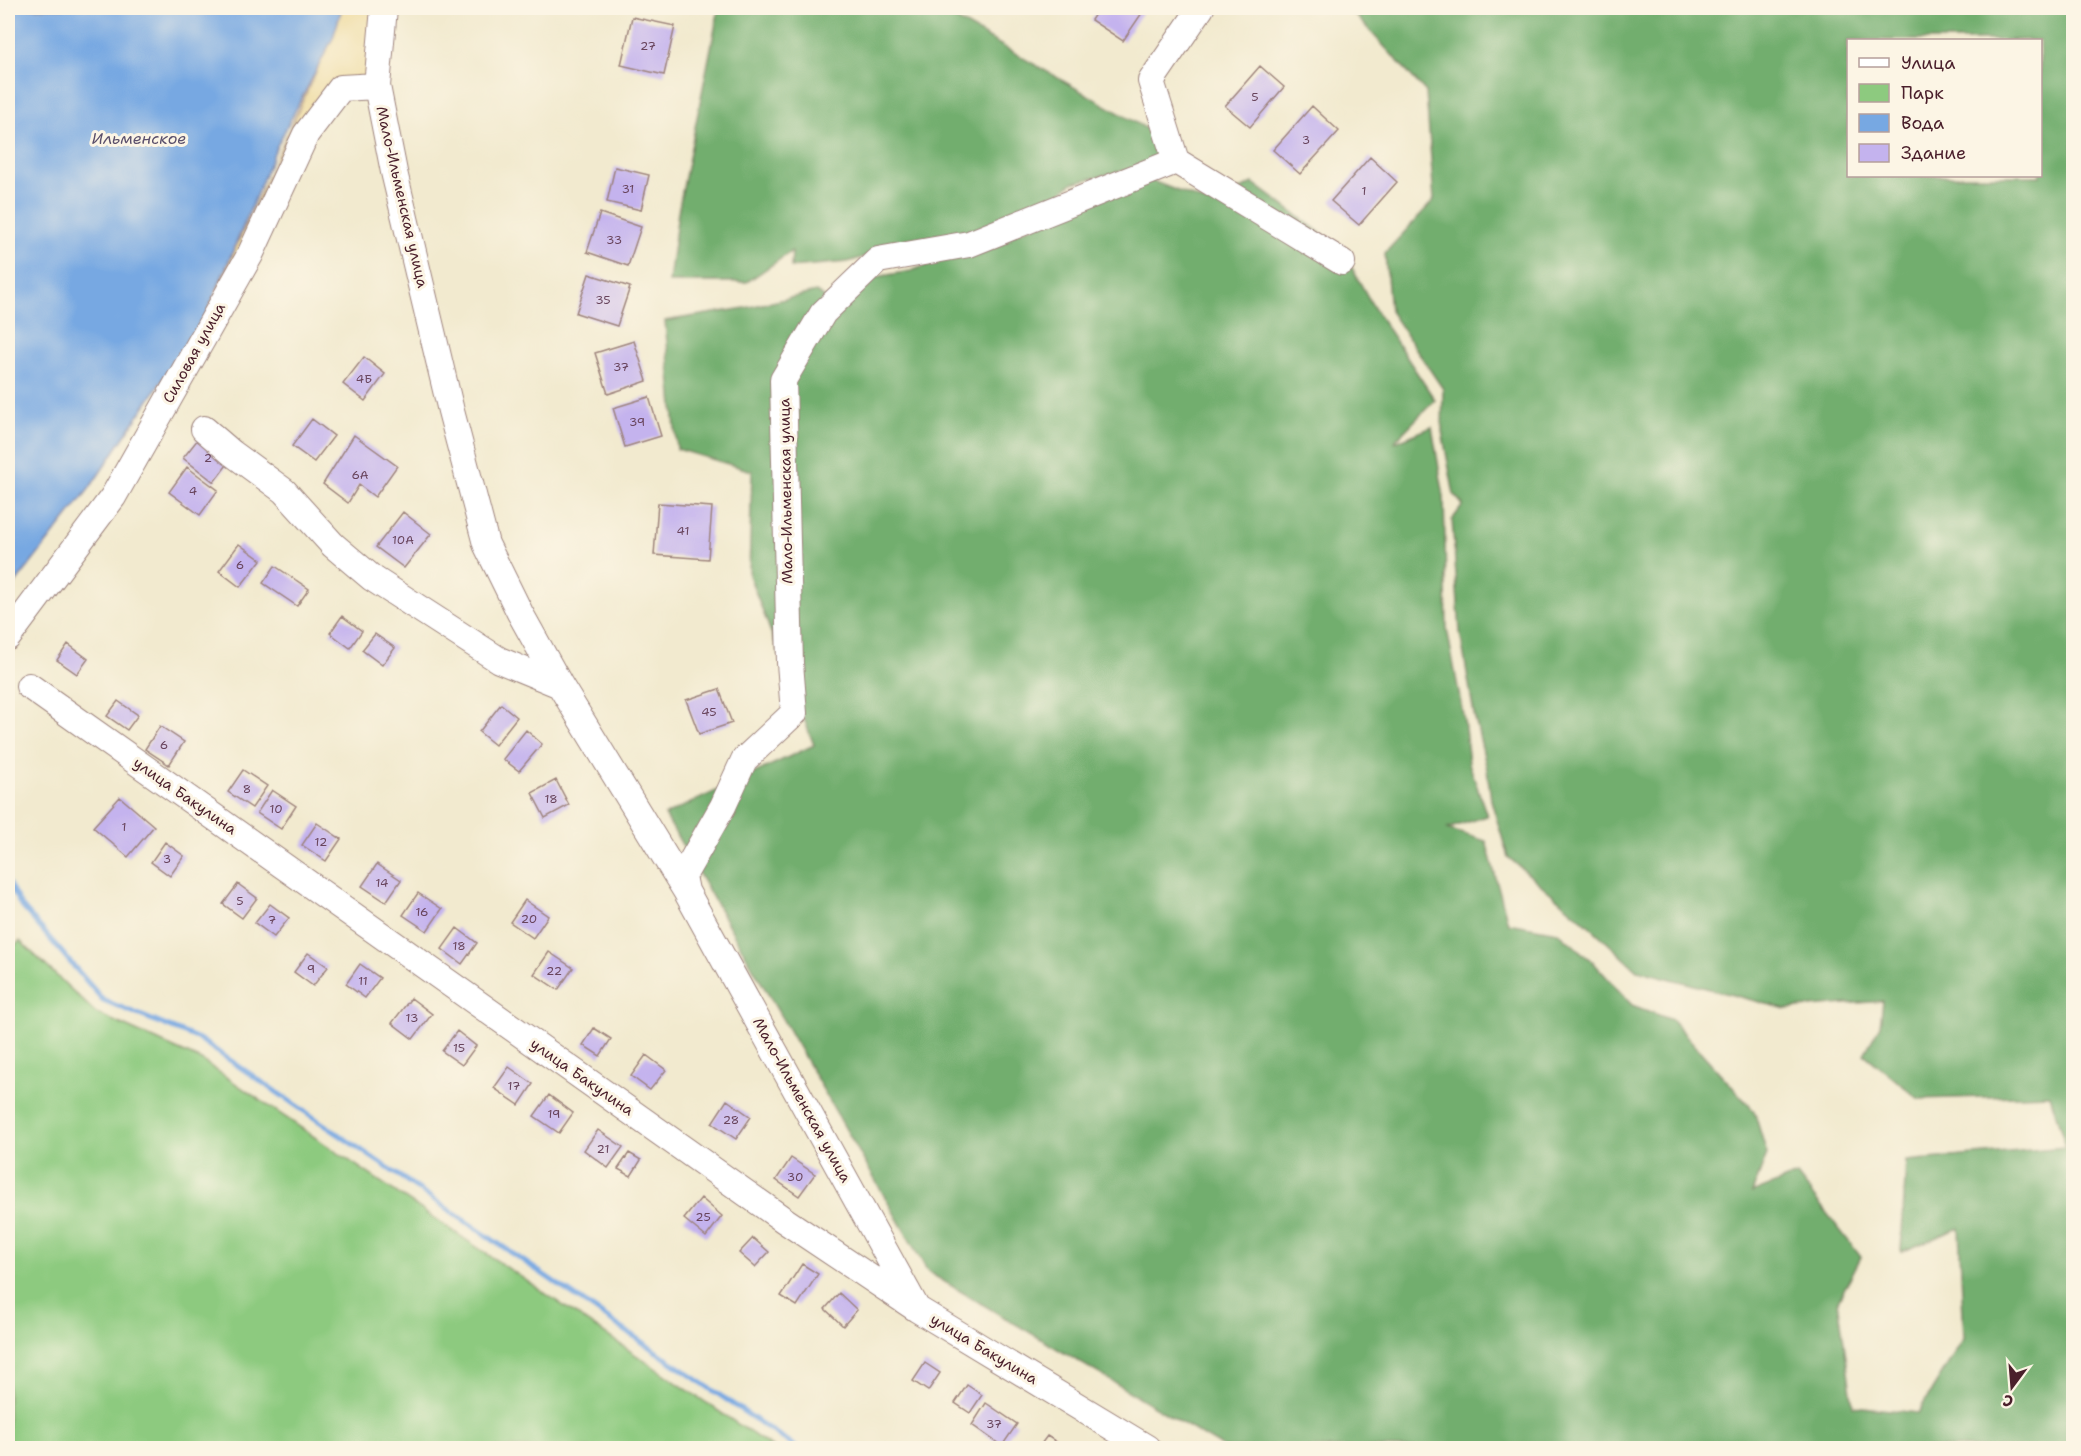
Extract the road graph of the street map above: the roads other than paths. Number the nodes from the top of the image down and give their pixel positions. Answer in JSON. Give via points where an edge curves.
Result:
{"nodes":[{"id":1,"x":384,"y":8,"type":"edge"},
{"id":2,"x":1201,"y":8,"type":"edge"},
{"id":3,"x":377,"y":86,"type":"junction"},
{"id":4,"x":1176,"y":161,"type":"junction"},
{"id":5,"x":1342,"y":262,"type":"dead end"},
{"id":6,"x":204,"y":429,"type":"dead end"},
{"id":7,"x":8,"y":637,"type":"edge"},
{"id":8,"x":560,"y":685,"type":"junction"},
{"id":9,"x":29,"y":686,"type":"dead end"},
{"id":10,"x":686,"y":891,"type":"junction"},
{"id":11,"x":917,"y":1309,"type":"junction"},
{"id":12,"x":1147,"y":1449,"type":"edge"}],
"edges":[{"from":1,"to":3,"type":"street","name":"Мало-Ильменская улица"},
{"from":2,"to":4,"type":"street","via":[[1151,81]]},
{"from":3,"to":7,"type":"street","name":"Силовая улица","via":[[340,88],[306,134],[249,255],[113,497]]},
{"from":3,"to":8,"type":"street","name":"Мало-Ильменская улица","via":[[394,172],[486,544]]},
{"from":4,"to":5,"type":"street"},
{"from":4,"to":10,"type":"street","name":"Мало-Ильменская улица","via":[[969,244],[878,260],[823,313],[783,380],[794,713],[744,760],[684,876]]},
{"from":6,"to":8,"type":"street","via":[[284,491],[333,545],[372,578],[499,660]]},
{"from":8,"to":10,"type":"street","name":"Мало-Ильменская улица"},
{"from":9,"to":11,"type":"street","name":"улица Бакулина","via":[[784,1220]]},
{"from":10,"to":11,"type":"street","name":"Мало-Ильменская улица"},
{"from":11,"to":12,"type":"street","name":"улица Бакулина"}]}
